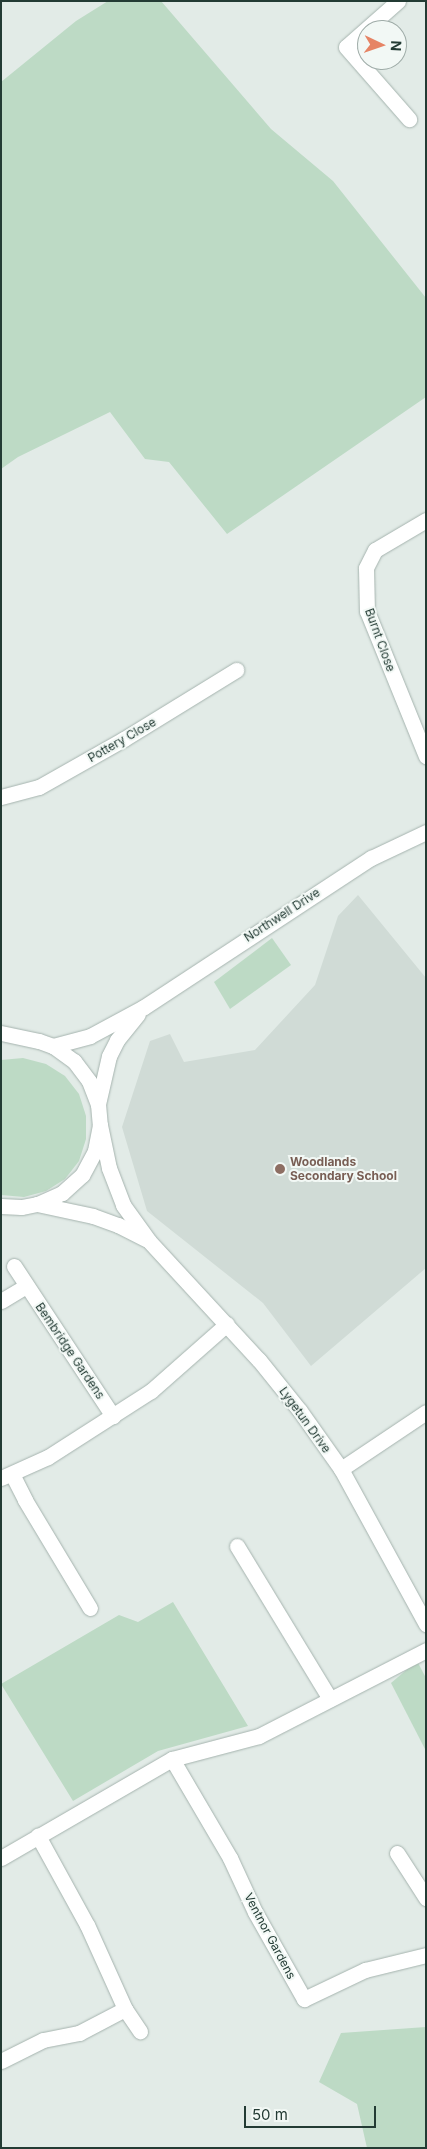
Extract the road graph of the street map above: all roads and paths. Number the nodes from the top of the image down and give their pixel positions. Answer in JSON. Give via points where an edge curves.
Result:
{"nodes":[{"id":1,"x":398,"y":1,"type":"edge"},
{"id":2,"x":409,"y":119,"type":"dead end"},
{"id":3,"x":426,"y":520,"type":"edge"},
{"id":4,"x":236,"y":670,"type":"dead end"},
{"id":5,"x":426,"y":756,"type":"edge"},
{"id":6,"x":1,"y":797,"type":"edge"},
{"id":7,"x":426,"y":832,"type":"edge"},
{"id":8,"x":144,"y":1007,"type":"junction"},
{"id":9,"x":1,"y":1033,"type":"edge"},
{"id":10,"x":25,"y":1038,"type":"junction"},
{"id":11,"x":1,"y":1039,"type":"edge"},
{"id":12,"x":53,"y":1046,"type":"junction"},
{"id":13,"x":98,"y":1104,"type":"junction"},
{"id":14,"x":100,"y":1125,"type":"junction"},
{"id":15,"x":37,"y":1204,"type":"junction"},
{"id":16,"x":1,"y":1206,"type":"edge"},
{"id":17,"x":150,"y":1241,"type":"junction"},
{"id":18,"x":14,"y":1266,"type":"dead end"},
{"id":19,"x":26,"y":1286,"type":"junction"},
{"id":20,"x":1,"y":1301,"type":"edge"},
{"id":21,"x":227,"y":1324,"type":"junction"},
{"id":22,"x":425,"y":1413,"type":"edge"},
{"id":23,"x":113,"y":1416,"type":"junction"},
{"id":24,"x":341,"y":1469,"type":"junction"},
{"id":25,"x":7,"y":1476,"type":"edge"},
{"id":26,"x":237,"y":1546,"type":"dead end"},
{"id":27,"x":90,"y":1608,"type":"dead end"},
{"id":28,"x":426,"y":1624,"type":"edge"},
{"id":29,"x":426,"y":1650,"type":"edge"},
{"id":30,"x":330,"y":1699,"type":"junction"},
{"id":31,"x":172,"y":1759,"type":"junction"},
{"id":32,"x":38,"y":1836,"type":"junction"},
{"id":33,"x":397,"y":1853,"type":"dead end"},
{"id":34,"x":1,"y":1858,"type":"edge"},
{"id":35,"x":426,"y":1898,"type":"edge"},
{"id":36,"x":426,"y":1955,"type":"edge"},
{"id":37,"x":125,"y":2009,"type":"junction"},
{"id":38,"x":140,"y":2031,"type":"dead end"},
{"id":39,"x":1,"y":2061,"type":"edge"}],
"edges":[{"from":1,"to":2,"type":"street","via":[[346,47]]},
{"from":3,"to":5,"type":"street","name":"Burnt Close","via":[[374,550],[366,568],[367,611]]},
{"from":4,"to":6,"type":"street","name":"Pottery Close","via":[[124,740],[39,786]]},
{"from":7,"to":8,"type":"street","name":"Northwell Drive","via":[[371,858]]},
{"from":8,"to":12,"type":"street","name":"Northwell Drive","via":[[90,1036]]},
{"from":8,"to":13,"type":"street","name":"Northwell Drive","via":[[117,1040],[109,1056]]},
{"from":9,"to":10,"type":"street"},
{"from":10,"to":11,"type":"street"},
{"from":10,"to":12,"type":"street"},
{"from":12,"to":13,"type":"street","via":[[74,1061],[89,1081]]},
{"from":13,"to":14,"type":"street"},
{"from":14,"to":15,"type":"street","via":[[95,1152],[82,1175],[62,1193]]},
{"from":14,"to":17,"type":"street","via":[[109,1168],[123,1205]]},
{"from":15,"to":16,"type":"street"},
{"from":15,"to":17,"type":"street","via":[[93,1216]]},
{"from":17,"to":21,"type":"street","name":"Lygetun Drive"},
{"from":18,"to":19,"type":"street","name":"Bembridge Gardens"},
{"from":19,"to":20,"type":"street"},
{"from":19,"to":23,"type":"street","name":"Bembridge Gardens"},
{"from":21,"to":23,"type":"street","via":[[151,1390]]},
{"from":21,"to":24,"type":"street","name":"Lygetun Drive","via":[[265,1367]]},
{"from":22,"to":24,"type":"street"},
{"from":23,"to":25,"type":"street","via":[[48,1457]]},
{"from":24,"to":28,"type":"street","name":"Lygetun Drive"},
{"from":25,"to":27,"type":"street"},
{"from":26,"to":30,"type":"street"},
{"from":29,"to":30,"type":"street"},
{"from":30,"to":31,"type":"street","via":[[259,1736]]},
{"from":31,"to":32,"type":"street"},
{"from":31,"to":36,"type":"street","name":"Ventnor Gardens","via":[[230,1858],[255,1912],[304,1999],[366,1970]]},
{"from":32,"to":34,"type":"street"},
{"from":32,"to":37,"type":"street","via":[[87,1925]]},
{"from":33,"to":35,"type":"street"},
{"from":37,"to":38,"type":"street"},
{"from":37,"to":39,"type":"street","via":[[79,2034],[43,2040]]}]}
